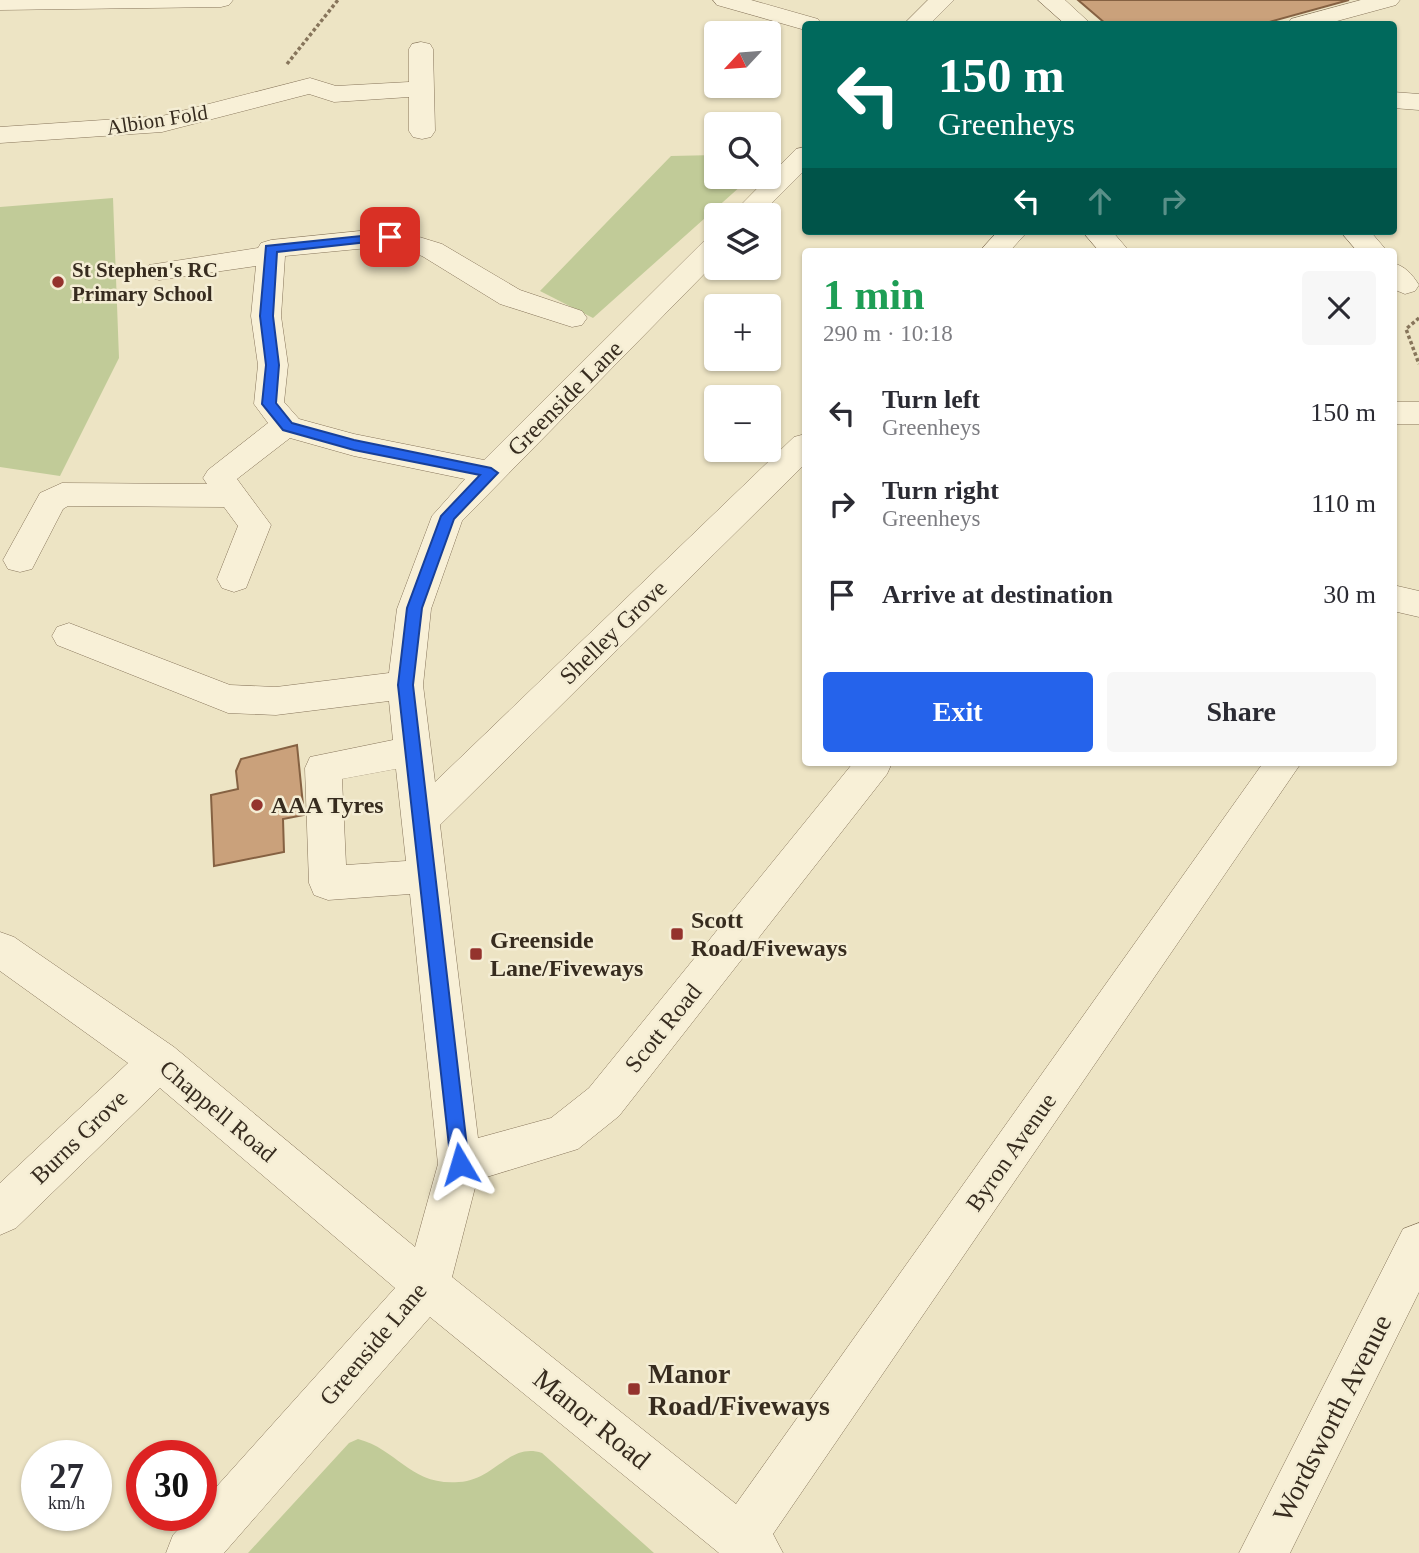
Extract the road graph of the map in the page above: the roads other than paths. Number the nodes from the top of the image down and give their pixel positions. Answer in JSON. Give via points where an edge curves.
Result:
{"nodes":[{"id":1,"x":724,"y":0,"type":"edge"},
{"id":2,"x":942,"y":0,"type":"edge"},
{"id":3,"x":1051,"y":0,"type":"edge"},
{"id":4,"x":1388,"y":0,"type":"edge"},
{"id":5,"x":217,"y":1,"type":"edge"},
{"id":6,"x":0,"y":3,"type":"edge"},
{"id":7,"x":919,"y":21,"type":"edge"},
{"id":8,"x":1076,"y":21,"type":"edge"},
{"id":9,"x":1311,"y":21,"type":"edge"},
{"id":10,"x":802,"y":22,"type":"edge"},
{"id":11,"x":421,"y":49,"type":"dead end"},
{"id":12,"x":422,"y":89,"type":"junction"},
{"id":13,"x":1397,"y":100,"type":"edge"},
{"id":14,"x":1419,"y":102,"type":"edge"},
{"id":15,"x":422,"y":131,"type":"dead end"},
{"id":16,"x":0,"y":135,"type":"edge"},
{"id":17,"x":802,"y":158,"type":"edge"},
{"id":18,"x":758,"y":203,"type":"edge"},
{"id":19,"x":1010,"y":235,"type":"edge"},
{"id":20,"x":1100,"y":235,"type":"edge"},
{"id":21,"x":1358,"y":235,"type":"edge"},
{"id":22,"x":997,"y":248,"type":"edge"},
{"id":23,"x":1112,"y":248,"type":"edge"},
{"id":24,"x":1370,"y":248,"type":"edge"},
{"id":25,"x":270,"y":255,"type":"junction"},
{"id":26,"x":704,"y":257,"type":"edge"},
{"id":27,"x":159,"y":271,"type":"dead end"},
{"id":28,"x":572,"y":318,"type":"dead end"},
{"id":29,"x":1397,"y":413,"type":"edge"},
{"id":30,"x":1419,"y":413,"type":"edge"},
{"id":31,"x":286,"y":425,"type":"junction"},
{"id":32,"x":802,"y":448,"type":"edge"},
{"id":33,"x":491,"y":473,"type":"junction"},
{"id":34,"x":231,"y":496,"type":"junction"},
{"id":35,"x":20,"y":560,"type":"dead end"},
{"id":36,"x":234,"y":579,"type":"dead end"},
{"id":37,"x":1397,"y":599,"type":"edge"},
{"id":38,"x":1419,"y":604,"type":"edge"},
{"id":39,"x":69,"y":636,"type":"dead end"},
{"id":40,"x":405,"y":685,"type":"junction"},
{"id":41,"x":413,"y":751,"type":"junction"},
{"id":42,"x":872,"y":766,"type":"edge"},
{"id":43,"x":1281,"y":766,"type":"dead end"},
{"id":44,"x":421,"y":819,"type":"junction"},
{"id":45,"x":427,"y":876,"type":"junction"},
{"id":46,"x":0,"y":949,"type":"edge"},
{"id":47,"x":159,"y":1061,"type":"junction"},
{"id":48,"x":460,"y":1164,"type":"junction"},
{"id":49,"x":0,"y":1213,"type":"edge"},
{"id":50,"x":1419,"y":1245,"type":"edge"},
{"id":51,"x":426,"y":1286,"type":"junction"},
{"id":52,"x":749,"y":1546,"type":"edge"},
{"id":53,"x":191,"y":1553,"type":"edge"},
{"id":54,"x":1264,"y":1553,"type":"edge"}],
"edges":[{"from":1,"to":10,"type":"street"},
{"from":2,"to":7,"type":"street"},
{"from":3,"to":8,"type":"street"},
{"from":4,"to":9,"type":"street"},
{"from":5,"to":6,"type":"street"},
{"from":11,"to":12,"type":"street"},
{"from":12,"to":15,"type":"street"},
{"from":12,"to":16,"type":"street","name":"Albion Fold","via":[[334,94],[308,86],[162,124]]},
{"from":13,"to":14,"type":"street"},
{"from":17,"to":18,"type":"street"},
{"from":19,"to":22,"type":"street"},
{"from":20,"to":23,"type":"street"},
{"from":21,"to":24,"type":"street"},
{"from":25,"to":27,"type":"lane"},
{"from":25,"to":28,"type":"street","via":[[271,249],[390,237],[432,250],[510,297]]},
{"from":25,"to":31,"type":"street","via":[[266,316],[272,365],[269,404]]},
{"from":26,"to":33,"type":"street","name":"Greenside Lane"},
{"from":29,"to":30,"type":"street"},
{"from":31,"to":33,"type":"street","via":[[354,445]]},
{"from":31,"to":34,"type":"street","via":[[221,474],[220,481]]},
{"from":32,"to":44,"type":"street","name":"Shelley Grove"},
{"from":33,"to":40,"type":"street","name":"Greenside Lane","via":[[448,516],[414,608]]},
{"from":34,"to":35,"type":"street","via":[[62,494],[51,501]]},
{"from":34,"to":36,"type":"street","via":[[255,525]]},
{"from":37,"to":38,"type":"street"},
{"from":39,"to":40,"type":"street","via":[[228,699],[276,701]]},
{"from":40,"to":41,"type":"street","name":"Greenside Lane"},
{"from":41,"to":44,"type":"street","name":"Greenside Lane"},
{"from":41,"to":45,"type":"street","via":[[323,768],[328,883]]},
{"from":42,"to":48,"type":"street","name":"Scott Road","via":[[604,1102],[563,1135]]},
{"from":43,"to":52,"type":"street","name":"Byron Avenue"},
{"from":44,"to":45,"type":"street","name":"Greenside Lane"},
{"from":45,"to":48,"type":"street","name":"Greenside Lane"},
{"from":46,"to":47,"type":"street","name":"Chappell Road"},
{"from":47,"to":49,"type":"street","name":"Burns Grove"},
{"from":47,"to":51,"type":"street","name":"Chappell Road"},
{"from":48,"to":51,"type":"street","name":"Greenside Lane"},
{"from":50,"to":54,"type":"street","name":"Wordsworth Avenue"},
{"from":51,"to":52,"type":"street","name":"Manor Road"},
{"from":51,"to":53,"type":"street","name":"Greenside Lane"}]}
